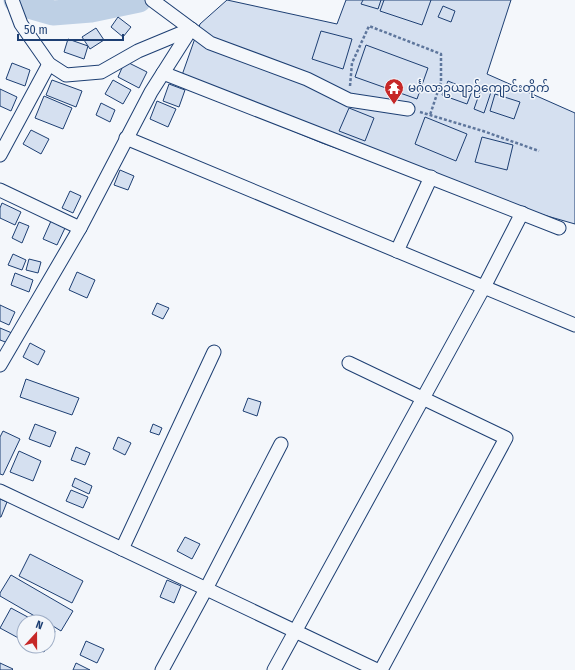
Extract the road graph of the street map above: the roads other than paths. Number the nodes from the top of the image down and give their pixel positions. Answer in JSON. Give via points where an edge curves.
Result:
{"nodes":[{"id":1,"x":12,"y":0,"type":"edge"},
{"id":2,"x":157,"y":4,"type":"edge"},
{"id":3,"x":191,"y":29,"type":"junction"},
{"id":4,"x":49,"y":64,"type":"junction"},
{"id":5,"x":162,"y":73,"type":"junction"},
{"id":6,"x":408,"y":109,"type":"road end"},
{"id":7,"x":126,"y":138,"type":"junction"},
{"id":8,"x":0,"y":155,"type":"edge"},
{"id":9,"x":431,"y":177,"type":"junction"},
{"id":10,"x":0,"y":190,"type":"edge"},
{"id":11,"x":522,"y":213,"type":"junction"},
{"id":12,"x":80,"y":228,"type":"junction"},
{"id":13,"x":559,"y":228,"type":"dead end"},
{"id":14,"x":397,"y":251,"type":"junction"},
{"id":15,"x":484,"y":287,"type":"junction"},
{"id":16,"x":575,"y":325,"type":"edge"},
{"id":17,"x":214,"y":352,"type":"dead end"},
{"id":18,"x":349,"y":363,"type":"dead end"},
{"id":19,"x":0,"y":365,"type":"edge"},
{"id":20,"x":424,"y":398,"type":"junction"},
{"id":21,"x":281,"y":444,"type":"dead end"},
{"id":22,"x":0,"y":491,"type":"edge"},
{"id":23,"x":122,"y":549,"type":"junction"},
{"id":24,"x":206,"y":589,"type":"junction"},
{"id":25,"x":296,"y":631,"type":"junction"},
{"id":26,"x":162,"y":670,"type":"edge"},
{"id":27,"x":274,"y":670,"type":"edge"},
{"id":28,"x":377,"y":670,"type":"edge"},
{"id":29,"x":381,"y":670,"type":"edge"}],
"edges":[{"from":1,"to":4,"type":"street","via":[[21,24]]},
{"from":2,"to":3,"type":"street"},
{"from":3,"to":4,"type":"street","via":[[138,51],[101,72],[66,75]]},
{"from":3,"to":5,"type":"street"},
{"from":3,"to":6,"type":"street","via":[[210,43],[307,79],[349,100]]},
{"from":4,"to":8,"type":"street"},
{"from":5,"to":7,"type":"street"},
{"from":5,"to":9,"type":"street"},
{"from":7,"to":12,"type":"street"},
{"from":7,"to":14,"type":"street"},
{"from":9,"to":11,"type":"street"},
{"from":9,"to":14,"type":"street"},
{"from":10,"to":12,"type":"street"},
{"from":11,"to":13,"type":"street"},
{"from":11,"to":15,"type":"street"},
{"from":12,"to":19,"type":"street"},
{"from":14,"to":15,"type":"street"},
{"from":15,"to":16,"type":"street"},
{"from":15,"to":20,"type":"street"},
{"from":17,"to":23,"type":"street"},
{"from":18,"to":20,"type":"street"},
{"from":20,"to":25,"type":"street"},
{"from":20,"to":29,"type":"street","via":[[506,438]]},
{"from":21,"to":24,"type":"street"},
{"from":22,"to":23,"type":"street"},
{"from":23,"to":24,"type":"street"},
{"from":24,"to":25,"type":"street"},
{"from":24,"to":26,"type":"street"},
{"from":25,"to":27,"type":"street"},
{"from":25,"to":28,"type":"street"}]}
